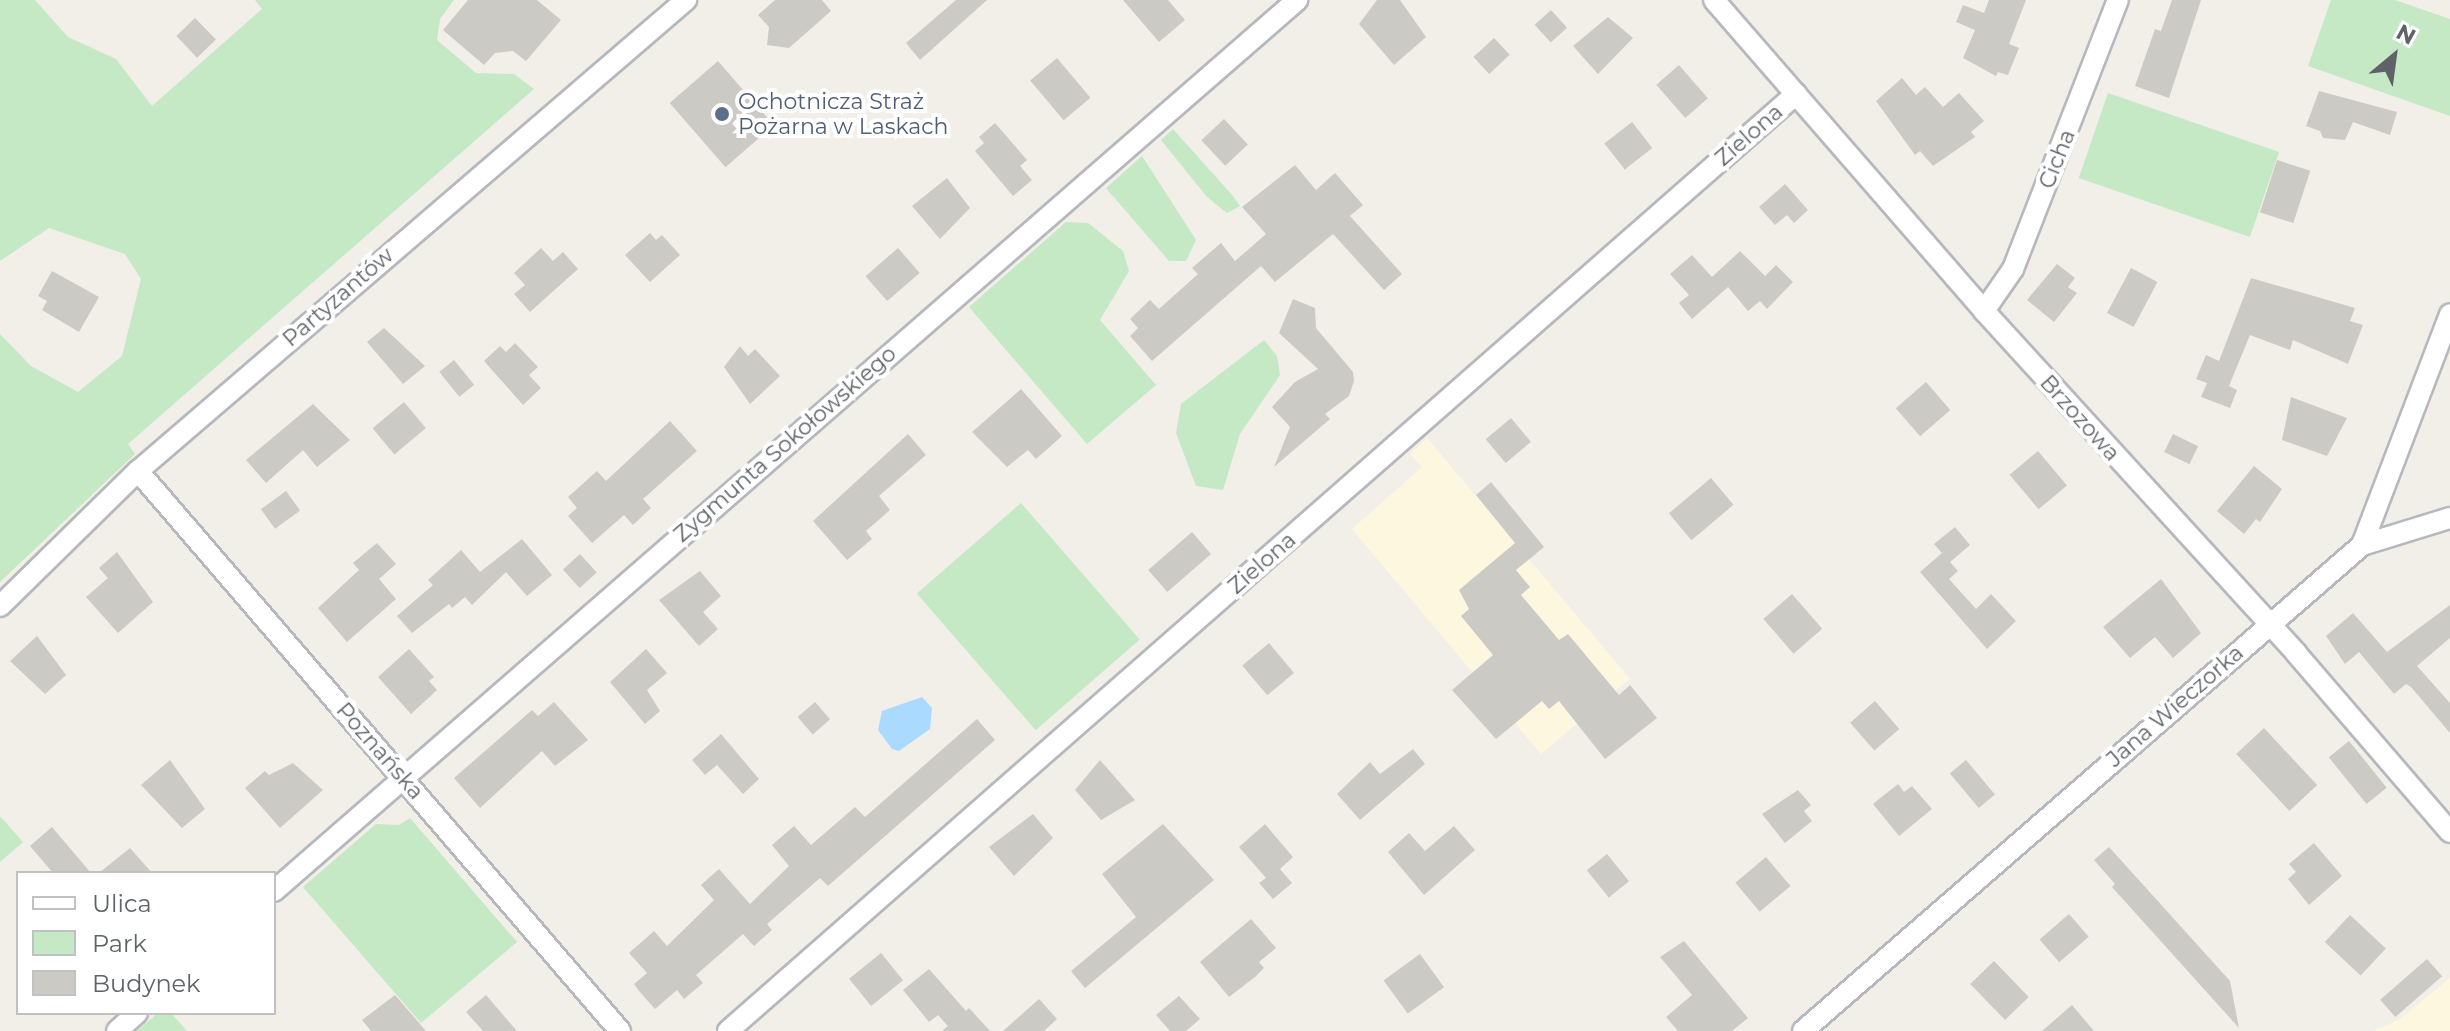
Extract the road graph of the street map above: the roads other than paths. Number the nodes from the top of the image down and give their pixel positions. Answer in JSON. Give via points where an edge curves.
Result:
{"nodes":[{"id":1,"x":686,"y":0,"type":"edge"},
{"id":2,"x":1297,"y":0,"type":"edge"},
{"id":3,"x":1714,"y":0,"type":"edge"},
{"id":4,"x":2118,"y":0,"type":"edge"},
{"id":5,"x":1796,"y":94,"type":"junction"},
{"id":6,"x":1984,"y":311,"type":"junction"},
{"id":7,"x":2450,"y":314,"type":"edge"},
{"id":8,"x":138,"y":471,"type":"junction"},
{"id":9,"x":2450,"y":518,"type":"edge"},
{"id":10,"x":2362,"y":545,"type":"junction"},
{"id":11,"x":0,"y":606,"type":"edge"},
{"id":12,"x":2268,"y":624,"type":"junction"},
{"id":13,"x":402,"y":776,"type":"junction"},
{"id":14,"x":2450,"y":832,"type":"edge"},
{"id":15,"x":276,"y":889,"type":"edge"},
{"id":16,"x":135,"y":1015,"type":"edge"},
{"id":17,"x":117,"y":1031,"type":"edge"},
{"id":18,"x":620,"y":1031,"type":"edge"},
{"id":19,"x":728,"y":1031,"type":"edge"},
{"id":20,"x":1803,"y":1031,"type":"edge"}],
"edges":[{"from":1,"to":8,"type":"street","name":"Partyzantów"},
{"from":2,"to":13,"type":"street","name":"Zygmunta Sokołowskiego"},
{"from":3,"to":5,"type":"street","name":"Brzozowa"},
{"from":4,"to":6,"type":"street","name":"Cicha","via":[[2013,269]]},
{"from":5,"to":6,"type":"street","name":"Brzozowa"},
{"from":5,"to":19,"type":"street","name":"Zielona"},
{"from":6,"to":12,"type":"street","name":"Brzozowa"},
{"from":7,"to":10,"type":"street","name":"Jana Wieczorka"},
{"from":8,"to":11,"type":"street","name":"Partyzantów"},
{"from":8,"to":13,"type":"street","name":"Poznańska"},
{"from":9,"to":10,"type":"street"},
{"from":10,"to":12,"type":"street","name":"Jana Wieczorka"},
{"from":12,"to":14,"type":"street","name":"Brzozowa"},
{"from":12,"to":20,"type":"street","name":"Jana Wieczorka"},
{"from":13,"to":15,"type":"street","name":"Zygmunta Sokołowskiego"},
{"from":13,"to":18,"type":"street","name":"Poznańska"},
{"from":16,"to":17,"type":"street"}]}
